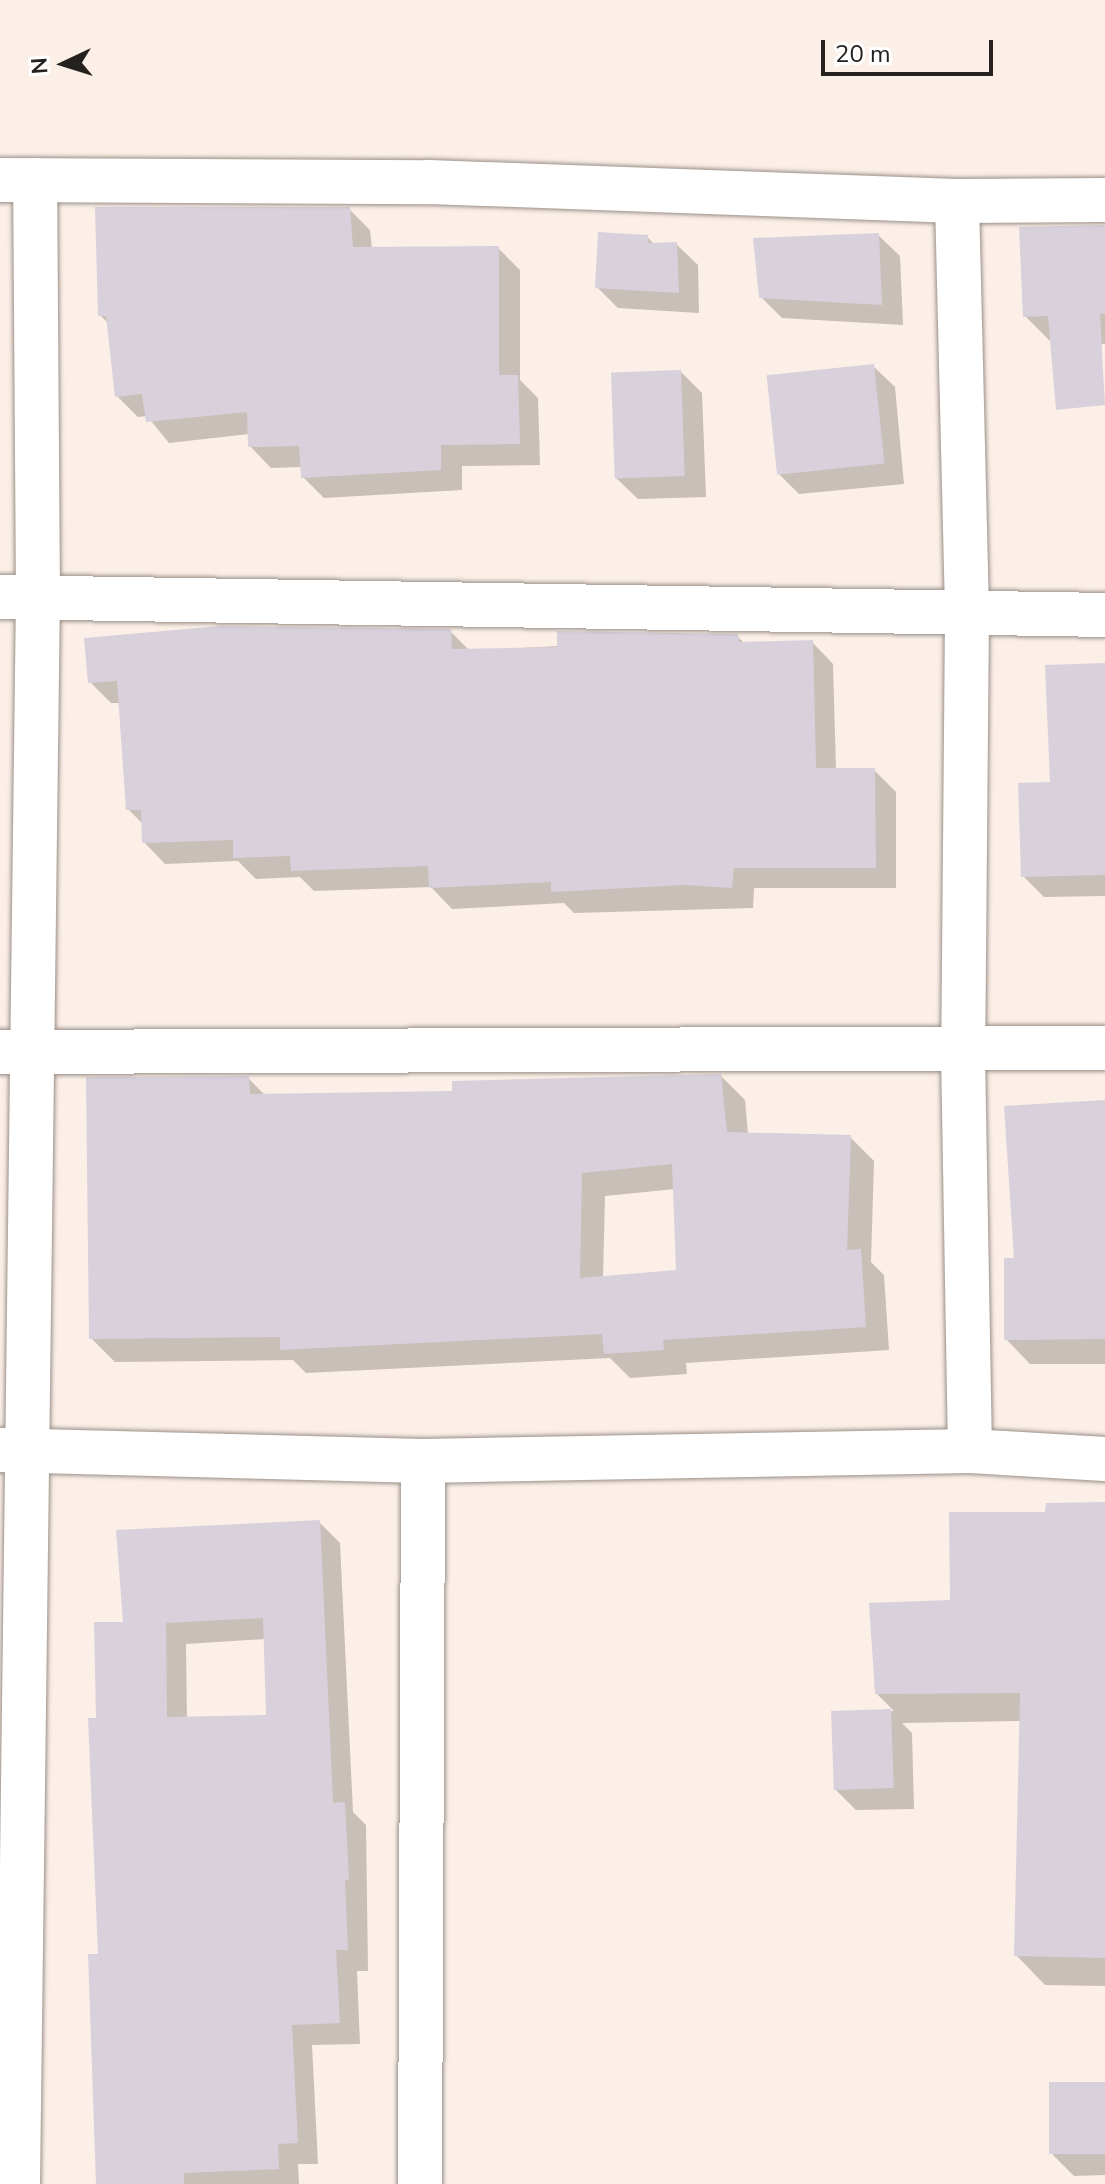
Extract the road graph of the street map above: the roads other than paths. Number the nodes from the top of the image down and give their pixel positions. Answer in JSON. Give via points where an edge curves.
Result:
{"nodes":[{"id":1,"x":18,"y":180,"type":"edge"},
{"id":2,"x":1105,"y":200,"type":"edge"},
{"id":3,"x":957,"y":201,"type":"junction"},
{"id":4,"x":19,"y":597,"type":"edge"},
{"id":5,"x":967,"y":615,"type":"junction"},
{"id":6,"x":1105,"y":615,"type":"edge"},
{"id":7,"x":1105,"y":1048,"type":"edge"},
{"id":8,"x":16,"y":1052,"type":"edge"},
{"id":9,"x":963,"y":1052,"type":"junction"},
{"id":10,"x":14,"y":1450,"type":"edge"},
{"id":11,"x":970,"y":1451,"type":"junction"},
{"id":12,"x":1105,"y":1459,"type":"edge"},
{"id":13,"x":423,"y":1461,"type":"junction"},
{"id":14,"x":18,"y":2184,"type":"edge"},
{"id":15,"x":420,"y":2184,"type":"edge"}],
"edges":[{"from":1,"to":3,"type":"street","via":[[429,182]]},
{"from":1,"to":4,"type":"street"},
{"from":2,"to":3,"type":"street"},
{"from":3,"to":5,"type":"street"},
{"from":4,"to":5,"type":"street"},
{"from":4,"to":8,"type":"street"},
{"from":5,"to":6,"type":"street"},
{"from":5,"to":9,"type":"street"},
{"from":7,"to":9,"type":"street"},
{"from":8,"to":9,"type":"street"},
{"from":8,"to":10,"type":"street"},
{"from":9,"to":11,"type":"street"},
{"from":10,"to":13,"type":"street"},
{"from":10,"to":14,"type":"street"},
{"from":11,"to":12,"type":"street"},
{"from":11,"to":13,"type":"street"},
{"from":13,"to":15,"type":"street"}]}
